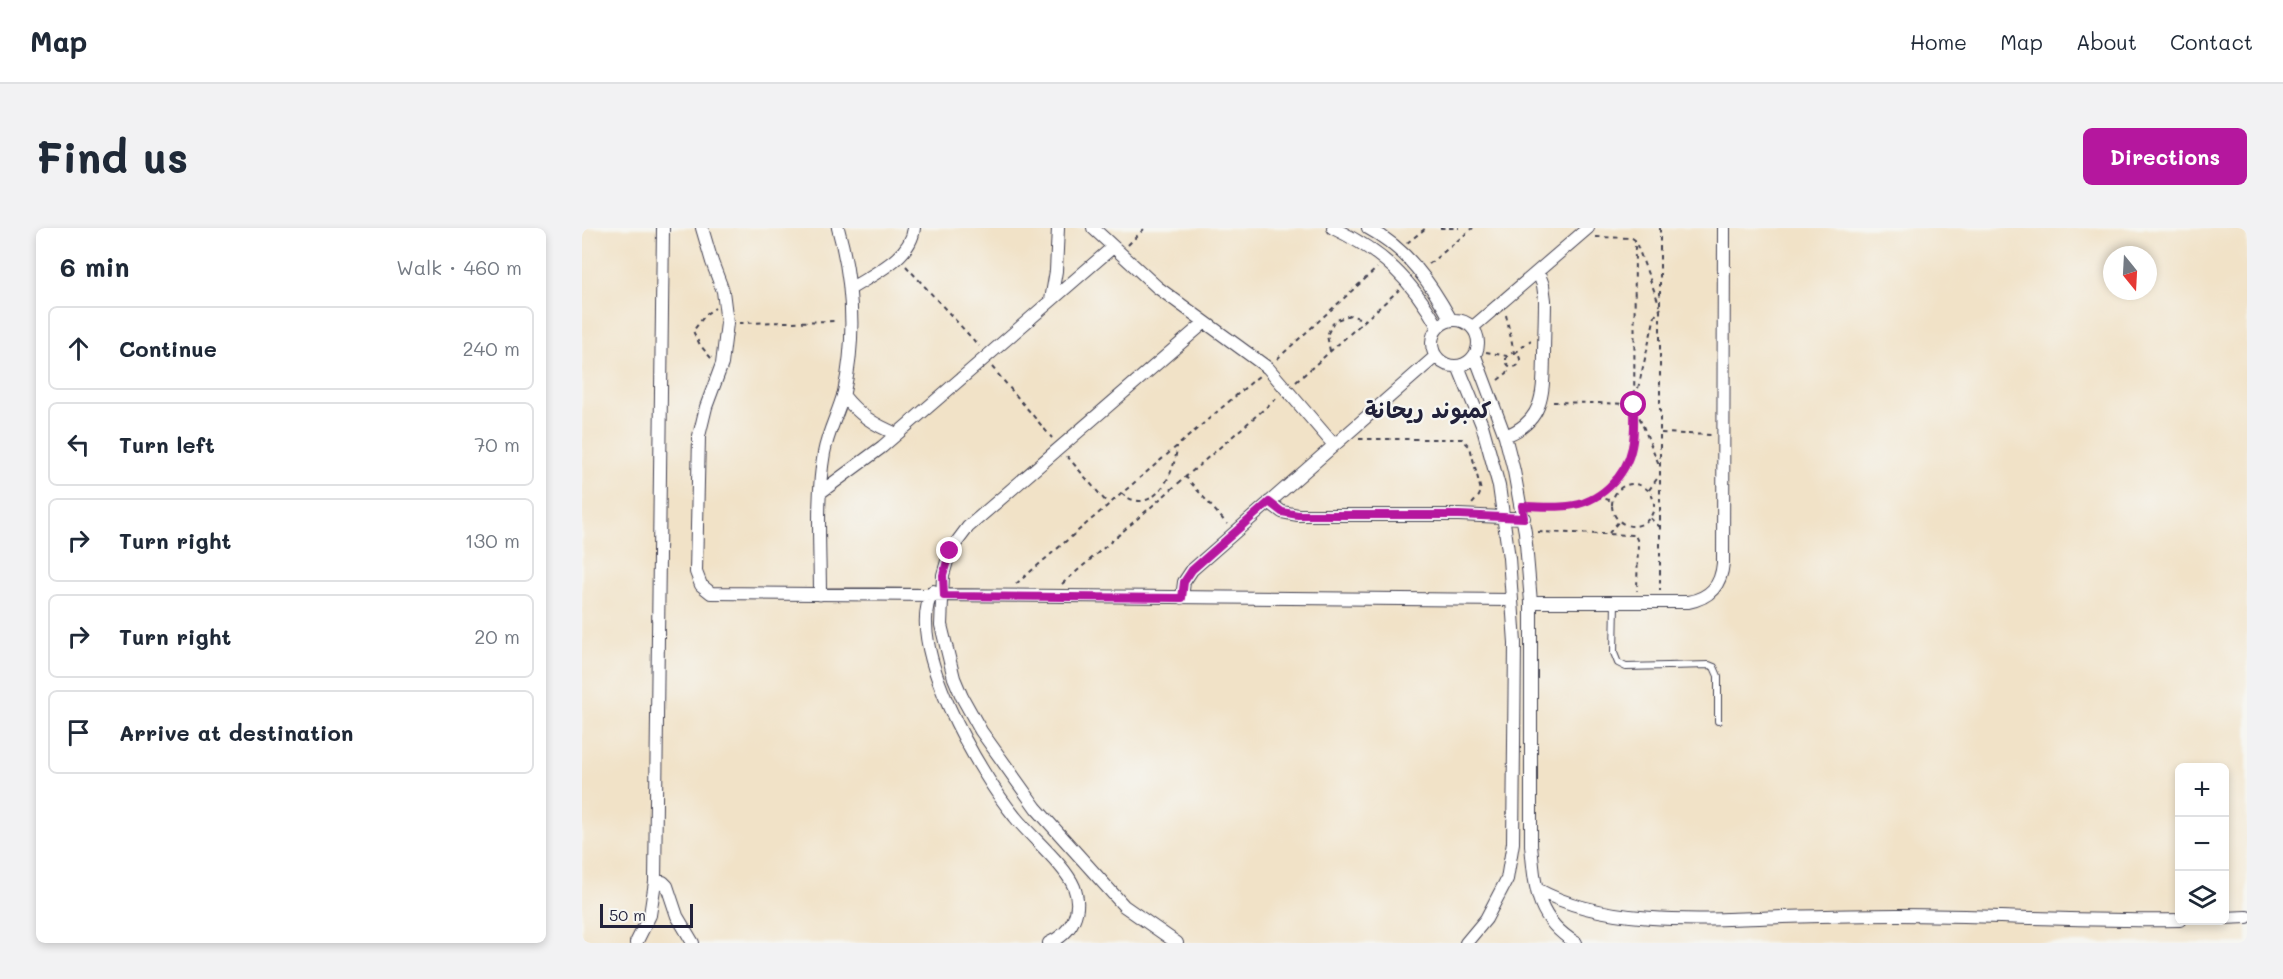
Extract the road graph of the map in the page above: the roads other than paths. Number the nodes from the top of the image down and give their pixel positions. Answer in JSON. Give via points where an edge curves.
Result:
{"nodes":[{"id":1,"x":663,"y":228,"type":"edge"},
{"id":2,"x":702,"y":228,"type":"edge"},
{"id":3,"x":837,"y":228,"type":"edge"},
{"id":4,"x":914,"y":228,"type":"edge"},
{"id":5,"x":1058,"y":228,"type":"edge"},
{"id":6,"x":1093,"y":228,"type":"edge"},
{"id":7,"x":1334,"y":228,"type":"edge"},
{"id":8,"x":1368,"y":228,"type":"edge"},
{"id":9,"x":1588,"y":228,"type":"edge"},
{"id":10,"x":1724,"y":228,"type":"edge"},
{"id":11,"x":1575,"y":232,"type":"edge"},
{"id":12,"x":1116,"y":250,"type":"junction"},
{"id":13,"x":1538,"y":272,"type":"junction"},
{"id":14,"x":850,"y":289,"type":"junction"},
{"id":15,"x":1051,"y":300,"type":"junction"},
{"id":16,"x":1451,"y":320,"type":"junction"},
{"id":17,"x":1204,"y":323,"type":"junction"},
{"id":18,"x":1438,"y":327,"type":"junction"},
{"id":19,"x":1473,"y":327,"type":"junction"},
{"id":20,"x":1476,"y":353,"type":"junction"},
{"id":21,"x":1436,"y":356,"type":"junction"},
{"id":22,"x":1458,"y":366,"type":"junction"},
{"id":23,"x":843,"y":395,"type":"junction"},
{"id":24,"x":897,"y":434,"type":"junction"},
{"id":25,"x":1505,"y":436,"type":"junction"},
{"id":26,"x":1338,"y":442,"type":"junction"},
{"id":27,"x":820,"y":492,"type":"junction"},
{"id":28,"x":1269,"y":502,"type":"junction"},
{"id":29,"x":1523,"y":512,"type":"junction"},
{"id":30,"x":1505,"y":517,"type":"junction"},
{"id":31,"x":943,"y":575,"type":"junction"},
{"id":32,"x":820,"y":595,"type":"junction"},
{"id":33,"x":930,"y":596,"type":"junction"},
{"id":34,"x":944,"y":596,"type":"junction"},
{"id":35,"x":1182,"y":598,"type":"junction"},
{"id":36,"x":1511,"y":600,"type":"junction"},
{"id":37,"x":1531,"y":603,"type":"junction"},
{"id":38,"x":1615,"y":603,"type":"junction"},
{"id":39,"x":1515,"y":643,"type":"junction"},
{"id":40,"x":1532,"y":643,"type":"junction"},
{"id":41,"x":962,"y":698,"type":"junction"},
{"id":42,"x":948,"y":704,"type":"junction"},
{"id":43,"x":1718,"y":721,"type":"dead end"},
{"id":44,"x":1515,"y":736,"type":"junction"},
{"id":45,"x":1530,"y":736,"type":"junction"},
{"id":46,"x":655,"y":882,"type":"junction"},
{"id":47,"x":1537,"y":889,"type":"junction"},
{"id":48,"x":2247,"y":917,"type":"edge"},
{"id":49,"x":2229,"y":918,"type":"edge"},
{"id":50,"x":2175,"y":920,"type":"edge"},
{"id":51,"x":636,"y":943,"type":"edge"},
{"id":52,"x":693,"y":943,"type":"edge"},
{"id":53,"x":1049,"y":943,"type":"edge"},
{"id":54,"x":1177,"y":943,"type":"edge"},
{"id":55,"x":1466,"y":943,"type":"edge"},
{"id":56,"x":1575,"y":943,"type":"edge"}],
"edges":[{"from":1,"to":46,"type":"street"},
{"from":2,"to":32,"type":"street","via":[[723,291],[727,323],[723,364],[699,436],[697,579],[705,590],[718,595]]},
{"from":3,"to":14,"type":"street"},
{"from":4,"to":14,"type":"street","via":[[909,246]]},
{"from":5,"to":15,"type":"street"},
{"from":6,"to":12,"type":"street"},
{"from":7,"to":18,"type":"street","via":[[1386,260],[1424,302]]},
{"from":8,"to":16,"type":"street","via":[[1400,249],[1420,271]]},
{"from":9,"to":11,"type":"street"},
{"from":10,"to":38,"type":"street","via":[[1722,574],[1710,594],[1699,600]]},
{"from":11,"to":13,"type":"street"},
{"from":12,"to":15,"type":"street"},
{"from":12,"to":17,"type":"street"},
{"from":13,"to":19,"type":"street"},
{"from":13,"to":25,"type":"street","via":[[1545,292],[1541,401],[1531,420]]},
{"from":14,"to":23,"type":"street","via":[[852,321]]},
{"from":15,"to":24,"type":"street"},
{"from":16,"to":18,"type":"street"},
{"from":16,"to":19,"type":"street"},
{"from":17,"to":26,"type":"street","via":[[1268,368]]},
{"from":17,"to":31,"type":"street","via":[[968,527],[950,551]]},
{"from":18,"to":21,"type":"street","via":[[1432,344]]},
{"from":19,"to":20,"type":"street","via":[[1479,338]]},
{"from":20,"to":22,"type":"street"},
{"from":20,"to":25,"type":"street"},
{"from":21,"to":22,"type":"street","via":[[1445,364]]},
{"from":21,"to":26,"type":"street"},
{"from":22,"to":30,"type":"street","via":[[1488,445]]},
{"from":23,"to":24,"type":"street","via":[[872,423]]},
{"from":23,"to":27,"type":"street","via":[[827,442]]},
{"from":24,"to":27,"type":"street"},
{"from":25,"to":29,"type":"street"},
{"from":26,"to":28,"type":"street"},
{"from":27,"to":32,"type":"street"},
{"from":28,"to":30,"type":"street","via":[[1282,512],[1298,515]]},
{"from":28,"to":35,"type":"street","via":[[1188,576]]},
{"from":29,"to":30,"type":"street"},
{"from":29,"to":37,"type":"street"},
{"from":30,"to":36,"type":"street"},
{"from":31,"to":33,"type":"street"},
{"from":31,"to":34,"type":"street"},
{"from":32,"to":33,"type":"street"},
{"from":33,"to":34,"type":"street"},
{"from":33,"to":42,"type":"street","via":[[926,628]]},
{"from":34,"to":35,"type":"street"},
{"from":34,"to":41,"type":"street","via":[[941,626]]},
{"from":35,"to":36,"type":"street"},
{"from":36,"to":39,"type":"street"},
{"from":37,"to":38,"type":"street"},
{"from":37,"to":40,"type":"street"},
{"from":38,"to":43,"type":"lane","via":[[1614,653],[1618,663],[1626,667],[1714,667],[1718,676]]},
{"from":39,"to":40,"type":"street"},
{"from":39,"to":44,"type":"street"},
{"from":40,"to":45,"type":"street"},
{"from":41,"to":42,"type":"street"},
{"from":41,"to":54,"type":"street","via":[[1036,808],[1113,896]]},
{"from":42,"to":53,"type":"street","via":[[988,780],[1074,888],[1077,901],[1073,921],[1061,938]]},
{"from":44,"to":45,"type":"street"},
{"from":44,"to":55,"type":"street","via":[[1513,843],[1507,879],[1485,920]]},
{"from":45,"to":47,"type":"street","via":[[1531,845]]},
{"from":46,"to":51,"type":"street","via":[[651,915]]},
{"from":46,"to":52,"type":"street","via":[[667,886],[677,916]]},
{"from":47,"to":50,"type":"street","via":[[1583,906],[1678,920],[1896,915]]},
{"from":47,"to":56,"type":"street","via":[[1547,919]]},
{"from":48,"to":49,"type":"street"}]}
